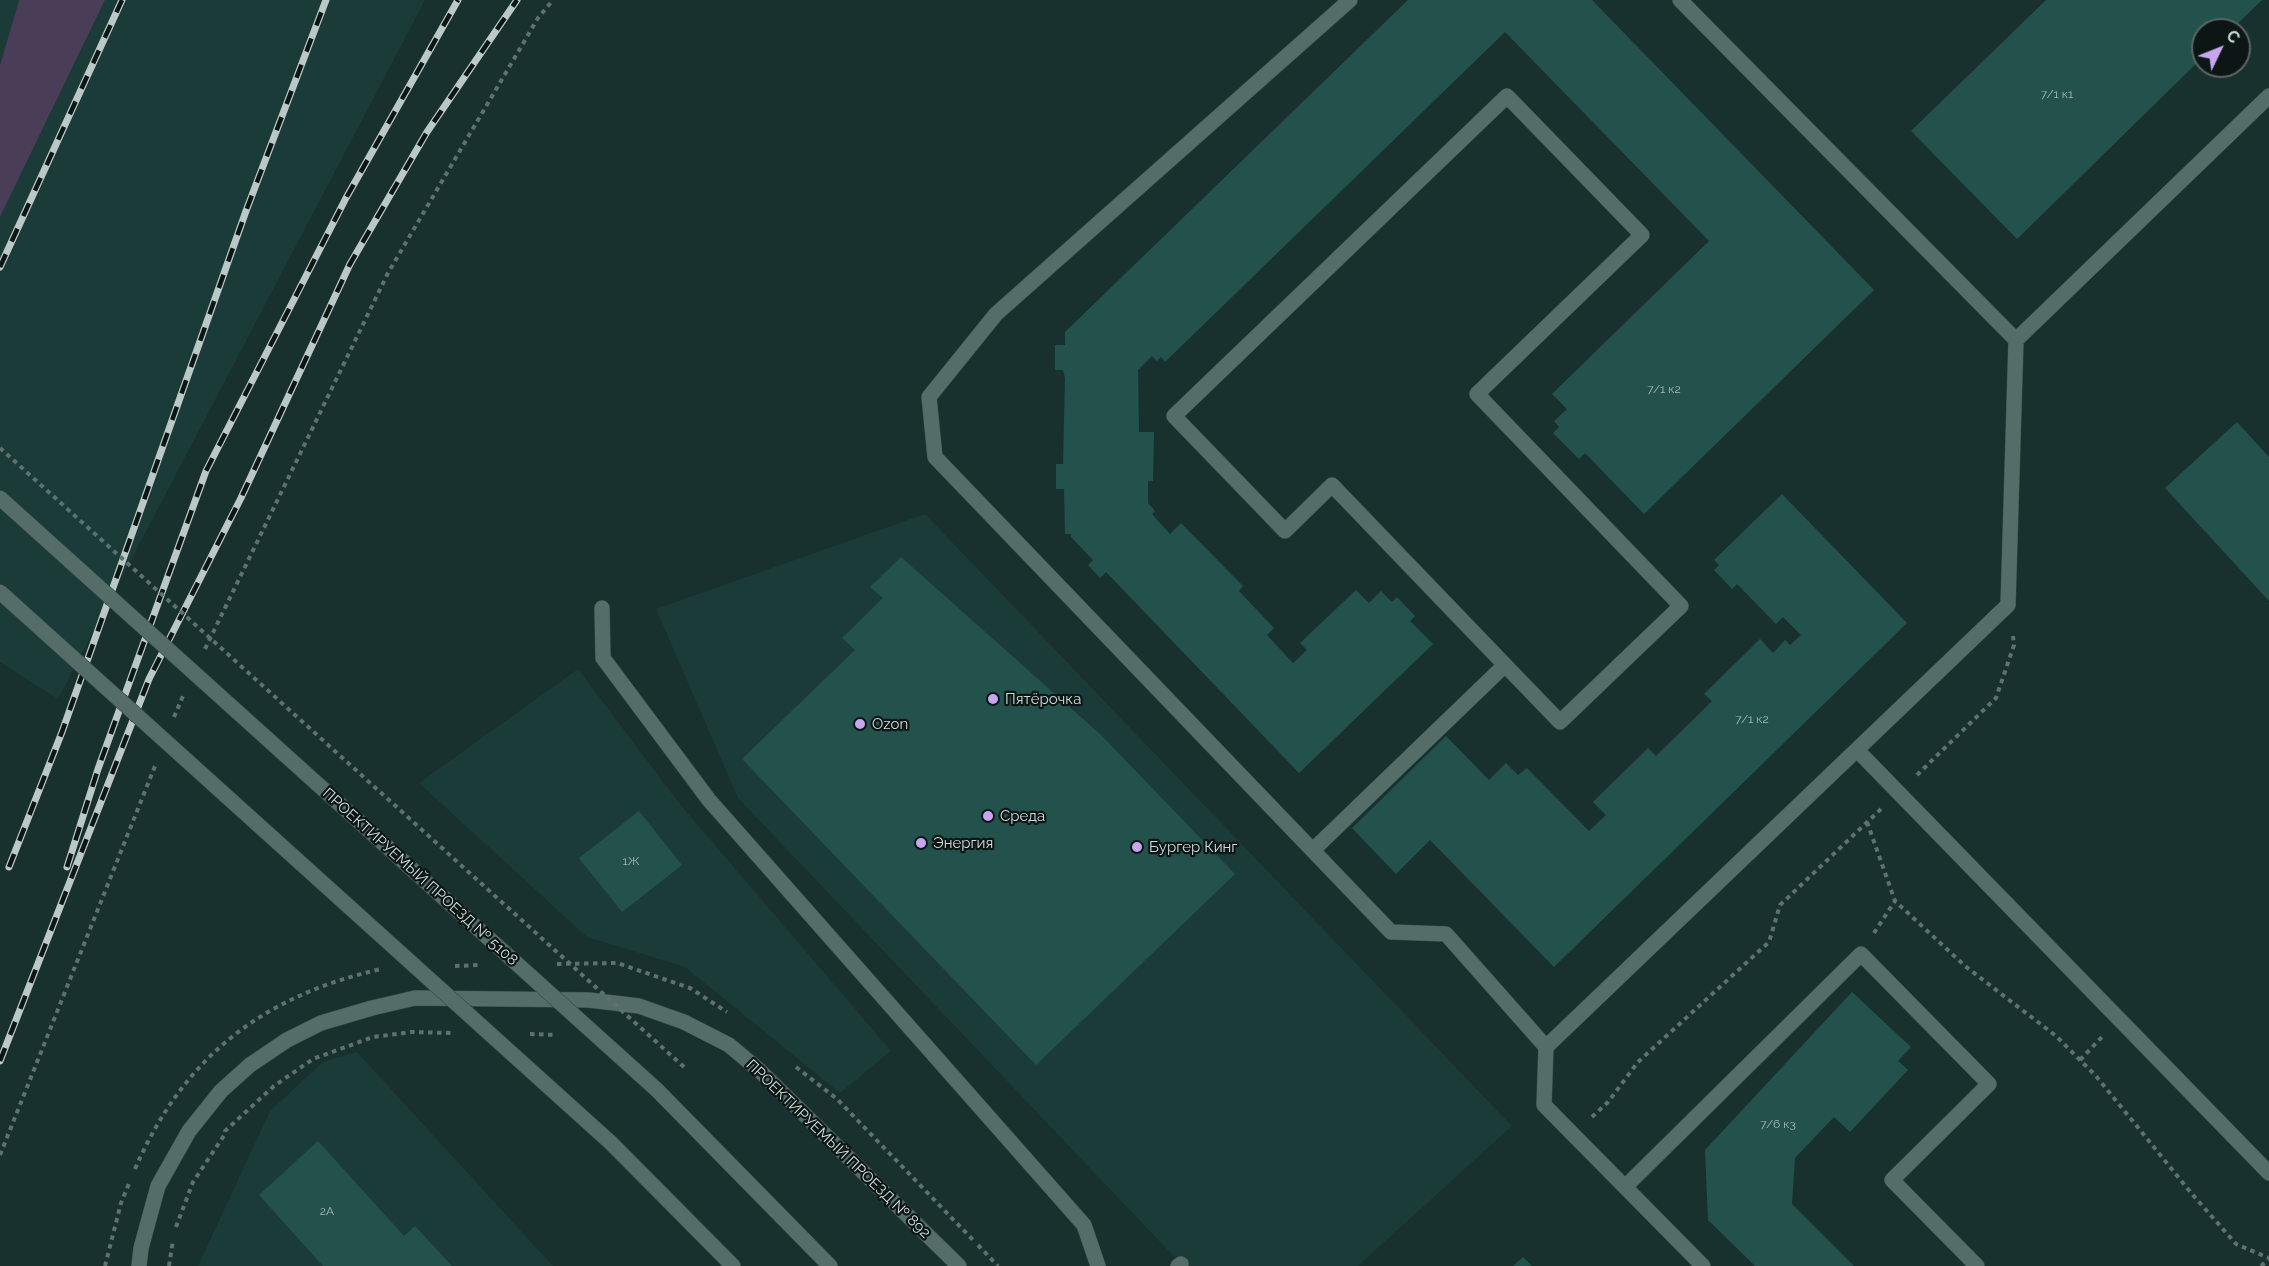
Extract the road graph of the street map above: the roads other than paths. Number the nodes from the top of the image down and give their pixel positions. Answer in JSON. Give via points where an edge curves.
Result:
{"nodes":[{"id":1,"x":1350,"y":0,"type":"edge"},
{"id":2,"x":1680,"y":0,"type":"edge"},
{"id":3,"x":2269,"y":96,"type":"edge"},
{"id":4,"x":2016,"y":340,"type":"junction"},
{"id":5,"x":0,"y":498,"type":"edge"},
{"id":6,"x":0,"y":592,"type":"edge"},
{"id":7,"x":602,"y":608,"type":"dead end"},
{"id":8,"x":1505,"y":665,"type":"junction"},
{"id":9,"x":1857,"y":750,"type":"junction"},
{"id":10,"x":1313,"y":850,"type":"junction"},
{"id":11,"x":1546,"y":1047,"type":"junction"},
{"id":12,"x":2269,"y":1173,"type":"edge"},
{"id":13,"x":1625,"y":1187,"type":"junction"},
{"id":14,"x":139,"y":1266,"type":"edge"},
{"id":15,"x":733,"y":1266,"type":"edge"},
{"id":16,"x":830,"y":1266,"type":"edge"},
{"id":17,"x":959,"y":1266,"type":"edge"},
{"id":18,"x":1098,"y":1266,"type":"edge"},
{"id":19,"x":1703,"y":1266,"type":"edge"},
{"id":20,"x":1977,"y":1266,"type":"edge"}],
"edges":[{"from":1,"to":10,"type":"main road","via":[[996,314],[928,397],[935,457]]},
{"from":2,"to":4,"type":"main road"},
{"from":3,"to":4,"type":"main road"},
{"from":4,"to":9,"type":"main road","via":[[2008,605]]},
{"from":5,"to":16,"type":"main road","name":"ПРОЕКТИРУЕМЫЙ ПРОЕЗД № 5108","bridge":true,"via":[[657,1090]]},
{"from":6,"to":15,"type":"main road","bridge":true,"via":[[610,1143]]},
{"from":7,"to":18,"type":"main road","via":[[603,658],[695,781],[1084,1225]]},
{"from":8,"to":8,"type":"main road","via":[[1332,485],[1285,531],[1174,416],[1507,96],[1642,235],[1477,394],[1681,606],[1560,722]]},
{"from":8,"to":10,"type":"main road"},
{"from":9,"to":11,"type":"main road"},
{"from":9,"to":12,"type":"main road"},
{"from":10,"to":11,"type":"main road","via":[[1391,932],[1446,934]]},
{"from":11,"to":13,"type":"main road","via":[[1544,1105]]},
{"from":13,"to":19,"type":"main road"},
{"from":13,"to":20,"type":"main road","via":[[1861,954],[1989,1084],[1892,1180]]},
{"from":14,"to":17,"type":"main road","name":"ПРОЕКТИРУЕМЫЙ ПРОЕЗД № 892","via":[[158,1186],[189,1131],[221,1091],[250,1065],[321,1023],[415,998],[589,999],[639,1006],[684,1022],[729,1045],[760,1071]]}]}
